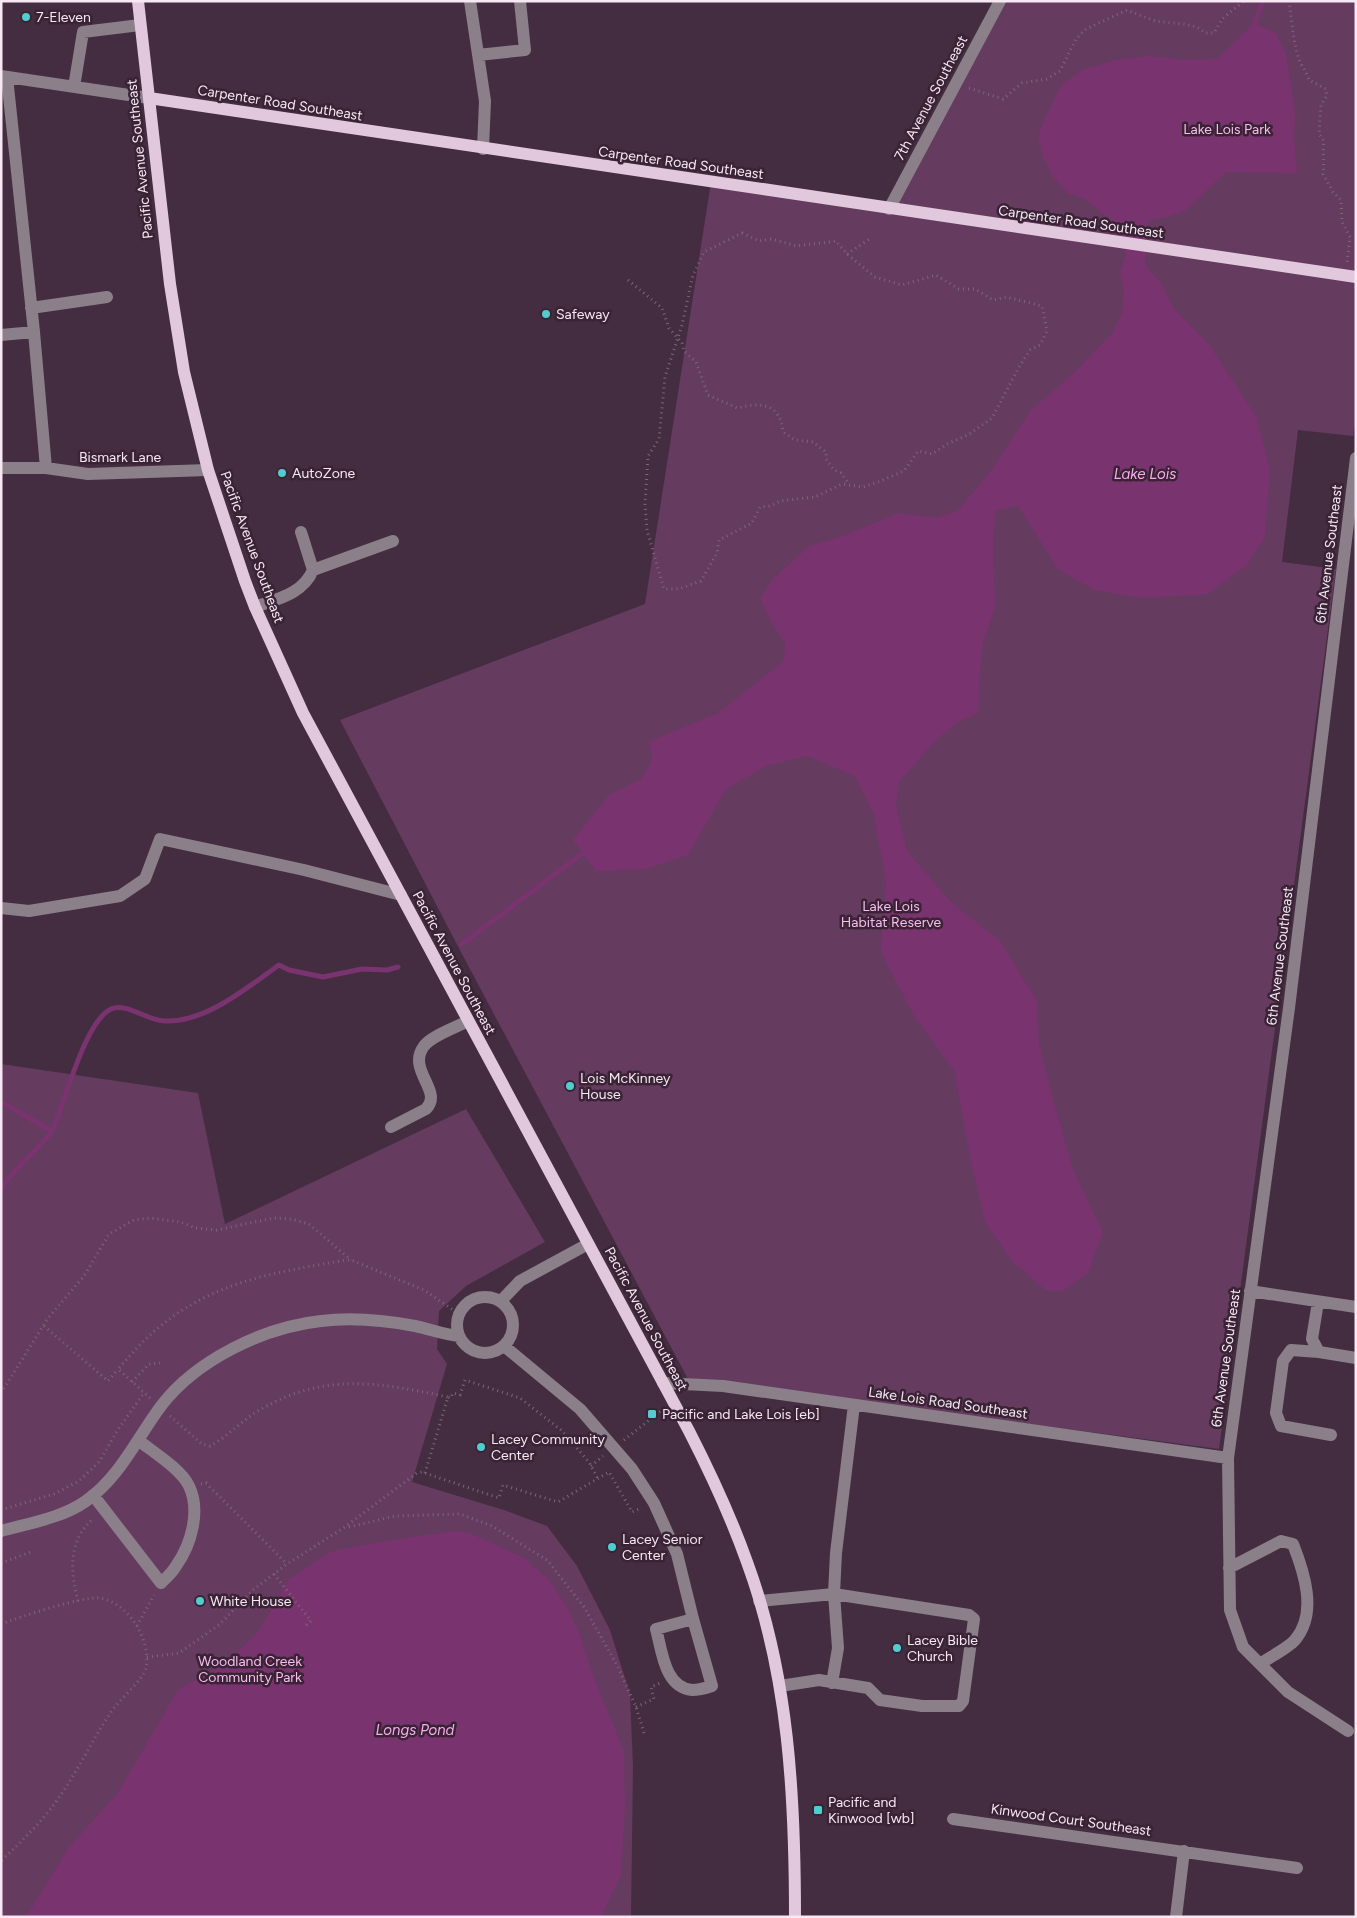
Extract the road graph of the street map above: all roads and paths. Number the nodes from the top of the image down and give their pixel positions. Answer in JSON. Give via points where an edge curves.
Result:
{"nodes":[{"id":1,"x":138,"y":1,"type":"edge"},
{"id":2,"x":470,"y":1,"type":"edge"},
{"id":3,"x":520,"y":1,"type":"edge"},
{"id":4,"x":1000,"y":1,"type":"edge"},
{"id":5,"x":1244,"y":1,"type":"edge"},
{"id":6,"x":1290,"y":1,"type":"edge"},
{"id":7,"x":140,"y":25,"type":"junction"},
{"id":8,"x":478,"y":55,"type":"junction"},
{"id":9,"x":4,"y":77,"type":"edge"},
{"id":10,"x":955,"y":84,"type":"junction"},
{"id":11,"x":74,"y":87,"type":"junction"},
{"id":12,"x":149,"y":98,"type":"junction"},
{"id":13,"x":483,"y":148,"type":"junction"},
{"id":14,"x":889,"y":209,"type":"junction"},
{"id":15,"x":871,"y":238,"type":"dead end"},
{"id":16,"x":847,"y":254,"type":"junction"},
{"id":17,"x":1350,"y":277,"type":"edge"},
{"id":18,"x":628,"y":280,"type":"dead end"},
{"id":19,"x":108,"y":297,"type":"dead end"},
{"id":20,"x":31,"y":308,"type":"junction"},
{"id":21,"x":34,"y":332,"type":"junction"},
{"id":22,"x":1,"y":335,"type":"edge"},
{"id":23,"x":677,"y":338,"type":"junction"},
{"id":24,"x":1356,"y":458,"type":"edge"},
{"id":25,"x":1,"y":468,"type":"edge"},
{"id":26,"x":46,"y":468,"type":"junction"},
{"id":27,"x":208,"y":470,"type":"junction"},
{"id":28,"x":849,"y":485,"type":"junction"},
{"id":29,"x":1351,"y":530,"type":"edge"},
{"id":30,"x":301,"y":532,"type":"dead end"},
{"id":31,"x":393,"y":542,"type":"dead end"},
{"id":32,"x":313,"y":570,"type":"junction"},
{"id":33,"x":255,"y":607,"type":"junction"},
{"id":34,"x":401,"y":895,"type":"junction"},
{"id":35,"x":1,"y":908,"type":"edge"},
{"id":36,"x":468,"y":1021,"type":"junction"},
{"id":37,"x":391,"y":1127,"type":"dead end"},
{"id":38,"x":588,"y":1244,"type":"junction"},
{"id":39,"x":351,"y":1260,"type":"junction"},
{"id":40,"x":1250,"y":1291,"type":"junction"},
{"id":41,"x":501,"y":1301,"type":"junction"},
{"id":42,"x":1318,"y":1302,"type":"junction"},
{"id":43,"x":1356,"y":1307,"type":"edge"},
{"id":44,"x":459,"y":1314,"type":"junction"},
{"id":45,"x":44,"y":1326,"type":"junction"},
{"id":46,"x":459,"y":1336,"type":"junction"},
{"id":47,"x":504,"y":1346,"type":"junction"},
{"id":48,"x":1319,"y":1352,"type":"junction"},
{"id":49,"x":1356,"y":1358,"type":"edge"},
{"id":50,"x":160,"y":1363,"type":"dead end"},
{"id":51,"x":118,"y":1369,"type":"junction"},
{"id":52,"x":132,"y":1382,"type":"junction"},
{"id":53,"x":663,"y":1383,"type":"junction"},
{"id":54,"x":1,"y":1392,"type":"edge"},
{"id":55,"x":144,"y":1393,"type":"junction"},
{"id":56,"x":448,"y":1397,"type":"junction"},
{"id":57,"x":673,"y":1402,"type":"junction"},
{"id":58,"x":854,"y":1405,"type":"junction"},
{"id":59,"x":160,"y":1407,"type":"junction"},
{"id":60,"x":1331,"y":1435,"type":"dead end"},
{"id":61,"x":138,"y":1440,"type":"junction"},
{"id":62,"x":613,"y":1449,"type":"junction"},
{"id":63,"x":1228,"y":1458,"type":"junction"},
{"id":64,"x":591,"y":1466,"type":"junction"},
{"id":65,"x":425,"y":1473,"type":"junction"},
{"id":66,"x":598,"y":1479,"type":"junction"},
{"id":67,"x":189,"y":1486,"type":"junction"},
{"id":68,"x":93,"y":1495,"type":"junction"},
{"id":69,"x":654,"y":1503,"type":"junction"},
{"id":70,"x":1,"y":1510,"type":"edge"},
{"id":71,"x":105,"y":1510,"type":"junction"},
{"id":72,"x":346,"y":1528,"type":"junction"},
{"id":73,"x":1,"y":1530,"type":"edge"},
{"id":74,"x":34,"y":1551,"type":"dead end"},
{"id":75,"x":1,"y":1563,"type":"edge"},
{"id":76,"x":287,"y":1564,"type":"junction"},
{"id":77,"x":1229,"y":1568,"type":"junction"},
{"id":78,"x":274,"y":1574,"type":"junction"},
{"id":79,"x":160,"y":1583,"type":"junction"},
{"id":80,"x":834,"y":1594,"type":"junction"},
{"id":81,"x":78,"y":1601,"type":"junction"},
{"id":82,"x":759,"y":1601,"type":"junction"},
{"id":83,"x":692,"y":1620,"type":"junction"},
{"id":84,"x":1,"y":1624,"type":"edge"},
{"id":85,"x":137,"y":1626,"type":"junction"},
{"id":86,"x":304,"y":1627,"type":"dead end"},
{"id":87,"x":147,"y":1657,"type":"junction"},
{"id":88,"x":1260,"y":1664,"type":"junction"},
{"id":89,"x":832,"y":1682,"type":"junction"},
{"id":90,"x":660,"y":1684,"type":"dead end"},
{"id":91,"x":780,"y":1686,"type":"junction"},
{"id":92,"x":636,"y":1708,"type":"junction"},
{"id":93,"x":1348,"y":1731,"type":"dead end"},
{"id":94,"x":644,"y":1733,"type":"dead end"},
{"id":95,"x":953,"y":1819,"type":"dead end"},
{"id":96,"x":1184,"y":1851,"type":"junction"},
{"id":97,"x":1,"y":1861,"type":"edge"},
{"id":98,"x":1297,"y":1868,"type":"dead end"},
{"id":99,"x":795,"y":1917,"type":"edge"},
{"id":100,"x":1176,"y":1917,"type":"edge"}],
"edges":[{"from":1,"to":7,"type":"main road","name":"Pacific Avenue Southeast"},
{"from":2,"to":8,"type":"street"},
{"from":3,"to":8,"type":"street","via":[[524,50]]},
{"from":4,"to":10,"type":"street","name":"7th Avenue Southeast"},
{"from":5,"to":10,"type":"path","via":[[1222,19],[1214,33],[1184,24],[1155,21],[1127,10],[1086,29],[1076,39],[1060,71],[1047,79],[1022,82],[1003,99]]},
{"from":6,"to":17,"type":"path","via":[[1301,64],[1309,80],[1326,89],[1319,134],[1324,141],[1323,174],[1341,200],[1342,222],[1350,237]]},
{"from":7,"to":11,"type":"street","via":[[83,32]]},
{"from":7,"to":12,"type":"main road","name":"Pacific Avenue Southeast"},
{"from":8,"to":13,"type":"street","via":[[485,101]]},
{"from":9,"to":11,"type":"street","name":"Carpenter Road Southeast"},
{"from":9,"to":20,"type":"street"},
{"from":10,"to":14,"type":"street","name":"7th Avenue Southeast"},
{"from":11,"to":12,"type":"street","name":"Carpenter Road Southeast"},
{"from":12,"to":13,"type":"main road","name":"Carpenter Road Southeast"},
{"from":12,"to":27,"type":"main road","name":"Pacific Avenue Southeast","via":[[170,284],[184,372]]},
{"from":13,"to":14,"type":"main road","name":"Carpenter Road Southeast"},
{"from":14,"to":17,"type":"main road","name":"Carpenter Road Southeast"},
{"from":15,"to":16,"type":"path"},
{"from":16,"to":23,"type":"path","via":[[836,241],[797,246],[771,239],[760,241],[742,234],[720,243],[704,252],[693,275]]},
{"from":16,"to":28,"type":"path","via":[[875,277],[902,285],[936,275],[958,289],[975,289],[993,300],[1006,298],[1042,306],[1047,331],[1040,345],[1030,350],[1019,367],[992,418],[932,454],[918,451],[904,471],[864,487]]},
{"from":18,"to":23,"type":"path","via":[[662,308]]},
{"from":19,"to":20,"type":"street"},
{"from":20,"to":21,"type":"street"},
{"from":21,"to":22,"type":"street"},
{"from":21,"to":26,"type":"street"},
{"from":23,"to":28,"type":"path","via":[[684,351],[696,362],[708,394],[736,408],[748,405],[774,409],[782,420],[783,432],[795,440],[813,442],[820,447],[826,452],[826,459],[834,470],[841,473]]},
{"from":23,"to":28,"type":"path","via":[[665,378],[659,439],[648,456],[645,504],[647,530],[664,588],[679,589],[701,581],[717,553],[719,540],[752,524],[760,507],[815,497],[842,484]]},
{"from":24,"to":29,"type":"street","name":"6th Avenue Southeast"},
{"from":25,"to":26,"type":"street","name":"Bismark Lane"},
{"from":26,"to":27,"type":"street","name":"Bismark Lane","via":[[88,474]]},
{"from":27,"to":33,"type":"main road","name":"Pacific Avenue Southeast"},
{"from":29,"to":40,"type":"street","name":"6th Avenue Southeast"},
{"from":30,"to":32,"type":"street"},
{"from":31,"to":32,"type":"street"},
{"from":32,"to":33,"type":"street","via":[[309,580],[296,591]]},
{"from":33,"to":34,"type":"main road","name":"Pacific Avenue Southeast","via":[[304,713]]},
{"from":34,"to":35,"type":"street","via":[[160,839],[144,879],[120,896],[29,910]]},
{"from":34,"to":36,"type":"main road","name":"Pacific Avenue Southeast"},
{"from":36,"to":37,"type":"street","via":[[423,1047],[419,1064],[431,1092],[431,1104]]},
{"from":36,"to":38,"type":"main road","name":"Pacific Avenue Southeast"},
{"from":38,"to":41,"type":"street","via":[[520,1282]]},
{"from":38,"to":53,"type":"main road","name":"Pacific Avenue Southeast"},
{"from":39,"to":44,"type":"path","via":[[424,1290]]},
{"from":39,"to":45,"type":"path","via":[[308,1224],[291,1219],[274,1218],[217,1230],[150,1218],[134,1220],[109,1234],[84,1276]]},
{"from":39,"to":51,"type":"path","via":[[266,1274],[228,1286],[184,1309],[150,1335]]},
{"from":40,"to":42,"type":"street"},
{"from":40,"to":63,"type":"street","name":"6th Avenue Southeast"},
{"from":41,"to":44,"type":"street","via":[[482,1297],[474,1299]]},
{"from":41,"to":47,"type":"street","via":[[513,1320],[510,1339]]},
{"from":42,"to":43,"type":"street"},
{"from":42,"to":48,"type":"street","via":[[1312,1339]]},
{"from":44,"to":46,"type":"street"},
{"from":45,"to":51,"type":"path","via":[[108,1382]]},
{"from":45,"to":54,"type":"path"},
{"from":46,"to":47,"type":"street","via":[[466,1346],[478,1353],[496,1351]]},
{"from":46,"to":59,"type":"street","via":[[368,1318],[290,1326],[259,1336],[224,1354],[190,1377]]},
{"from":47,"to":62,"type":"street","via":[[580,1409]]},
{"from":48,"to":49,"type":"street"},
{"from":48,"to":60,"type":"street","via":[[1292,1350],[1283,1361],[1276,1413],[1281,1426]]},
{"from":50,"to":52,"type":"path","via":[[149,1364]]},
{"from":51,"to":52,"type":"path"},
{"from":52,"to":55,"type":"path"},
{"from":53,"to":57,"type":"main road","name":"Pacific Avenue Southeast"},
{"from":53,"to":58,"type":"street","name":"Lake Lois Road Southeast","via":[[723,1386]]},
{"from":55,"to":59,"type":"path"},
{"from":55,"to":70,"type":"path","via":[[99,1462],[79,1481],[54,1494]]},
{"from":56,"to":59,"type":"path","via":[[385,1384],[333,1384],[261,1408],[210,1446],[202,1444]]},
{"from":56,"to":64,"type":"path","via":[[452,1398],[453,1393],[460,1395],[465,1380],[520,1398],[561,1430]]},
{"from":56,"to":65,"type":"path"},
{"from":57,"to":62,"type":"path"},
{"from":57,"to":82,"type":"main road","name":"Pacific Avenue Southeast","via":[[721,1494]]},
{"from":58,"to":63,"type":"street","name":"Lake Lois Road Southeast"},
{"from":58,"to":80,"type":"street"},
{"from":59,"to":61,"type":"street"},
{"from":61,"to":67,"type":"street","via":[[178,1472]]},
{"from":61,"to":68,"type":"street","via":[[104,1487]]},
{"from":62,"to":64,"type":"path"},
{"from":62,"to":69,"type":"street","via":[[632,1469]]},
{"from":63,"to":77,"type":"street","name":"6th Avenue Southeast"},
{"from":64,"to":66,"type":"path"},
{"from":65,"to":66,"type":"path","via":[[500,1498],[503,1485],[558,1502]]},
{"from":65,"to":72,"type":"path","via":[[417,1473]]},
{"from":66,"to":69,"type":"path","via":[[609,1472],[632,1512]]},
{"from":67,"to":76,"type":"path","via":[[206,1483]]},
{"from":67,"to":79,"type":"street","via":[[195,1518],[190,1537],[176,1568]]},
{"from":68,"to":71,"type":"street"},
{"from":68,"to":73,"type":"street","via":[[71,1510]]},
{"from":69,"to":83,"type":"street","via":[[677,1554]]},
{"from":71,"to":79,"type":"street"},
{"from":71,"to":81,"type":"path","via":[[84,1528],[76,1541],[73,1576]]},
{"from":72,"to":76,"type":"path"},
{"from":72,"to":92,"type":"path","via":[[395,1516],[460,1514],[492,1526],[539,1555],[547,1560],[584,1607],[618,1666]]},
{"from":74,"to":75,"type":"path"},
{"from":76,"to":78,"type":"path"},
{"from":77,"to":88,"type":"street","via":[[1230,1610],[1243,1647]]},
{"from":77,"to":88,"type":"street","via":[[1282,1542],[1292,1544],[1303,1568],[1308,1609],[1302,1626],[1295,1640]]},
{"from":78,"to":86,"type":"path","via":[[311,1621]]},
{"from":78,"to":87,"type":"path","via":[[253,1590],[219,1625],[179,1653]]},
{"from":79,"to":85,"type":"path"},
{"from":80,"to":82,"type":"street"},
{"from":80,"to":89,"type":"street","via":[[838,1648]]},
{"from":80,"to":89,"type":"street","via":[[969,1615],[974,1619],[963,1701],[959,1706],[922,1706],[880,1700],[868,1688]]},
{"from":81,"to":84,"type":"path"},
{"from":81,"to":85,"type":"path","via":[[99,1598],[111,1601]]},
{"from":82,"to":91,"type":"main road","name":"Pacific Avenue Southeast"},
{"from":83,"to":83,"type":"street","via":[[712,1686],[692,1690],[672,1680],[656,1629]]},
{"from":85,"to":87,"type":"path"},
{"from":87,"to":97,"type":"path","via":[[141,1678],[111,1711],[64,1790],[41,1822]]},
{"from":88,"to":93,"type":"street","via":[[1288,1692]]},
{"from":89,"to":91,"type":"street","via":[[819,1680]]},
{"from":90,"to":92,"type":"path","via":[[651,1687],[654,1699]]},
{"from":91,"to":99,"type":"main road","name":"Pacific Avenue Southeast","via":[[793,1791]]},
{"from":92,"to":94,"type":"path"},
{"from":95,"to":96,"type":"street","name":"Kinwood Court Southeast"},
{"from":96,"to":98,"type":"street","name":"Kinwood Court Southeast"},
{"from":96,"to":100,"type":"street"}]}
